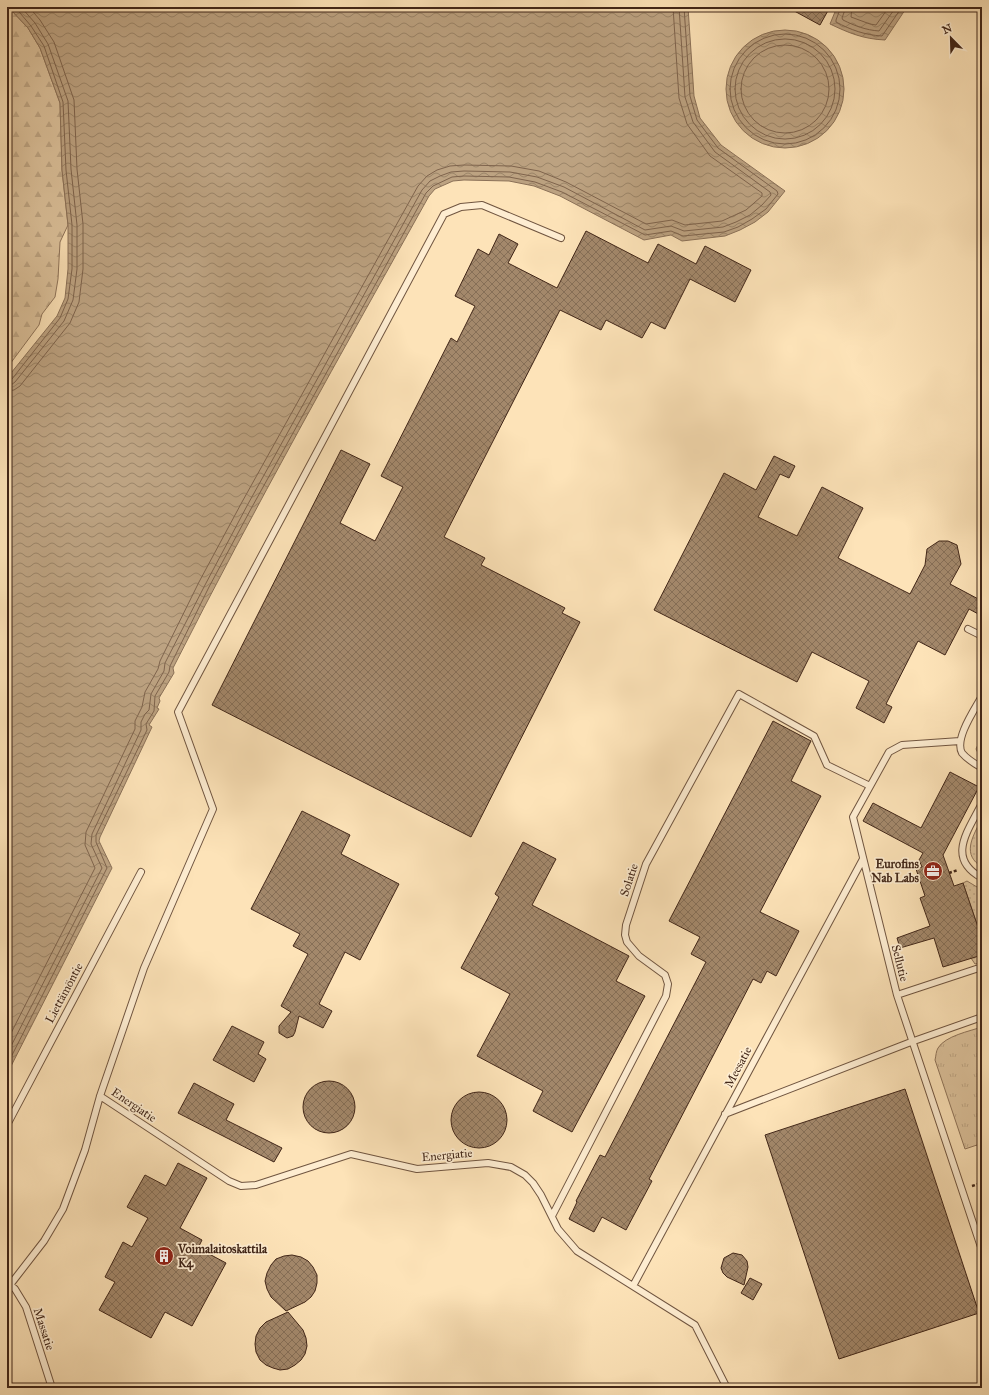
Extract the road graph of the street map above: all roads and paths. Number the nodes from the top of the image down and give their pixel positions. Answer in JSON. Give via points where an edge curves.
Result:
{"nodes":[{"id":1,"x":561,"y":238,"type":"dead end"},
{"id":2,"x":968,"y":630,"type":"dead end"},
{"id":3,"x":982,"y":636,"type":"edge"},
{"id":4,"x":982,"y":696,"type":"edge"},
{"id":5,"x":960,"y":741,"type":"junction"},
{"id":6,"x":982,"y":768,"type":"edge"},
{"id":7,"x":870,"y":786,"type":"junction"},
{"id":8,"x":982,"y":803,"type":"edge"},
{"id":9,"x":863,"y":859,"type":"junction"},
{"id":10,"x":141,"y":872,"type":"dead end"},
{"id":11,"x":982,"y":878,"type":"edge"},
{"id":12,"x":982,"y":967,"type":"edge"},
{"id":13,"x":897,"y":995,"type":"junction"},
{"id":14,"x":982,"y":1017,"type":"edge"},
{"id":15,"x":911,"y":1042,"type":"junction"},
{"id":16,"x":100,"y":1096,"type":"junction"},
{"id":17,"x":725,"y":1114,"type":"junction"},
{"id":18,"x":7,"y":1125,"type":"edge"},
{"id":19,"x":552,"y":1216,"type":"junction"},
{"id":20,"x":982,"y":1250,"type":"edge"},
{"id":21,"x":9,"y":1283,"type":"edge"},
{"id":22,"x":632,"y":1286,"type":"junction"},
{"id":23,"x":982,"y":1386,"type":"edge"},
{"id":24,"x":52,"y":1388,"type":"edge"},
{"id":25,"x":727,"y":1388,"type":"edge"},
{"id":26,"x":978,"y":1388,"type":"edge"}],
"edges":[{"from":1,"to":16,"type":"lane","via":[[482,205],[461,207],[444,214],[178,712],[213,809],[144,968]]},
{"from":2,"to":3,"type":"lane"},
{"from":4,"to":5,"type":"lane"},
{"from":5,"to":6,"type":"lane","via":[[962,752]]},
{"from":5,"to":7,"type":"lane","name":"Sellutie","via":[[902,745],[889,752]]},
{"from":7,"to":9,"type":"lane","name":"Sellutie","via":[[853,817]]},
{"from":7,"to":19,"type":"lane","name":"Solatie","via":[[826,764],[814,736],[739,694],[646,864],[626,924],[627,942],[639,956],[665,975],[668,984],[666,996]]},
{"from":8,"to":11,"type":"lane","via":[[963,842],[961,852],[965,863]]},
{"from":9,"to":13,"type":"lane","name":"Sellutie"},
{"from":9,"to":17,"type":"lane","name":"Meesatie"},
{"from":10,"to":18,"type":"lane","name":"Liettämöntie"},
{"from":12,"to":13,"type":"lane"},
{"from":13,"to":15,"type":"lane","name":"Sellutie"},
{"from":14,"to":15,"type":"lane"},
{"from":15,"to":17,"type":"lane"},
{"from":15,"to":20,"type":"lane","name":"Sellutie"},
{"from":16,"to":19,"type":"lane","name":"Energiatie","via":[[229,1181],[241,1186],[256,1185],[351,1154],[417,1168],[488,1163],[510,1167],[525,1175],[537,1189]]},
{"from":16,"to":21,"type":"lane","via":[[85,1150],[63,1209],[44,1241]]},
{"from":17,"to":22,"type":"lane","name":"Meesatie"},
{"from":19,"to":22,"type":"lane","name":"Energiatie","via":[[558,1229],[577,1251]]},
{"from":21,"to":24,"type":"lane","name":"Massatie","via":[[26,1307]]},
{"from":22,"to":25,"type":"lane","name":"Energiatie","via":[[695,1325]]},
{"from":23,"to":26,"type":"path"}]}
